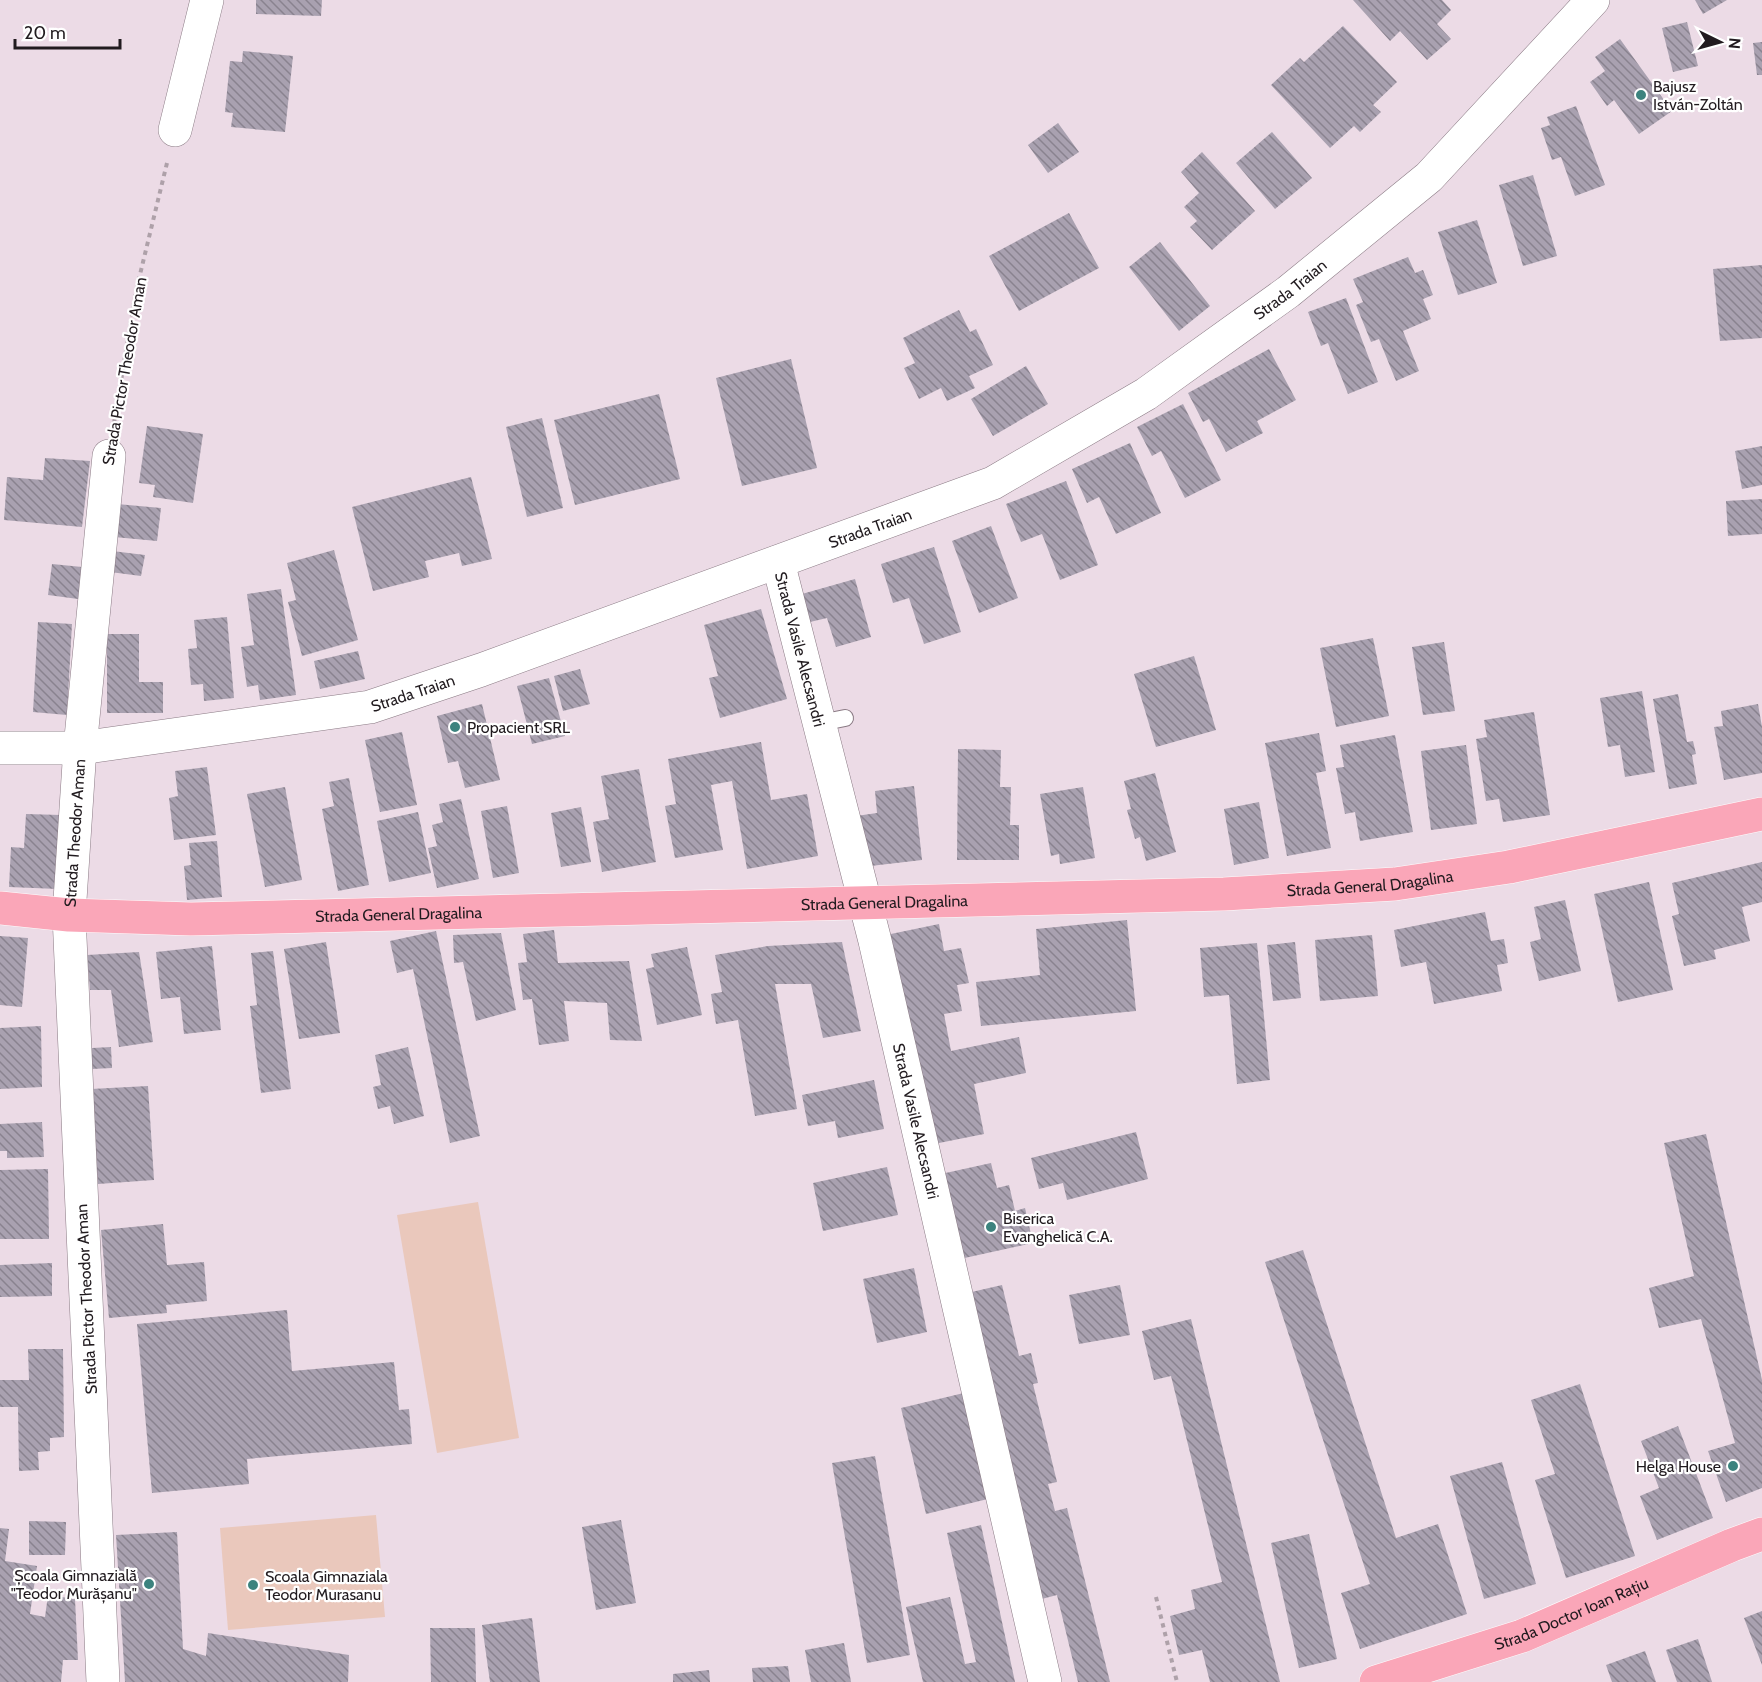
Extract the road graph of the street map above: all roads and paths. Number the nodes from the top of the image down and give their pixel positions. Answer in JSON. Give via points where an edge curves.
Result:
{"nodes":[{"id":1,"x":207,"y":0,"type":"edge"},
{"id":2,"x":1593,"y":0,"type":"edge"},
{"id":3,"x":175,"y":130,"type":"joint"},
{"id":4,"x":109,"y":456,"type":"joint"},
{"id":5,"x":777,"y":562,"type":"junction"},
{"id":6,"x":0,"y":748,"type":"edge"},
{"id":7,"x":80,"y":748,"type":"junction"},
{"id":8,"x":1762,"y":814,"type":"edge"},
{"id":9,"x":866,"y":903,"type":"junction"},
{"id":10,"x":0,"y":908,"type":"edge"},
{"id":11,"x":69,"y":915,"type":"junction"},
{"id":12,"x":1762,"y":1534,"type":"edge"},
{"id":13,"x":1156,"y":1597,"type":"dead end"},
{"id":14,"x":104,"y":1682,"type":"edge"},
{"id":15,"x":1045,"y":1682,"type":"edge"},
{"id":16,"x":1177,"y":1682,"type":"edge"},
{"id":17,"x":1376,"y":1682,"type":"edge"}],
"edges":[{"from":1,"to":3,"type":"street"},
{"from":2,"to":5,"type":"street","name":"Strada Traian","via":[[1429,177],[1288,292],[1146,394],[993,483]]},
{"from":3,"to":4,"type":"path","name":"Strada Pictor Theodor Aman","via":[[136,291]]},
{"from":4,"to":7,"type":"street","name":"Strada Pictor Theodor Aman"},
{"from":5,"to":7,"type":"street","name":"Strada Traian","via":[[370,707]]},
{"from":5,"to":9,"type":"street","name":"Strada Vasile Alecsandri","via":[[832,721]]},
{"from":6,"to":7,"type":"street","name":"Strada Traian"},
{"from":7,"to":11,"type":"street","name":"Strada Theodor Aman"},
{"from":8,"to":9,"type":"main road","name":"Strada General Dragalina","via":[[1509,867],[1395,884],[1181,896]]},
{"from":9,"to":11,"type":"main road","name":"Strada General Dragalina","via":[[203,918]]},
{"from":9,"to":15,"type":"street","name":"Strada Vasile Alecsandri"},
{"from":10,"to":11,"type":"main road","name":"Strada General Dragalina"},
{"from":11,"to":14,"type":"street","name":"Strada Pictor Theodor Aman"},
{"from":12,"to":17,"type":"main road","name":"Strada Doctor Ioan Rațiu","via":[[1522,1636]]},
{"from":13,"to":16,"type":"path"}]}
